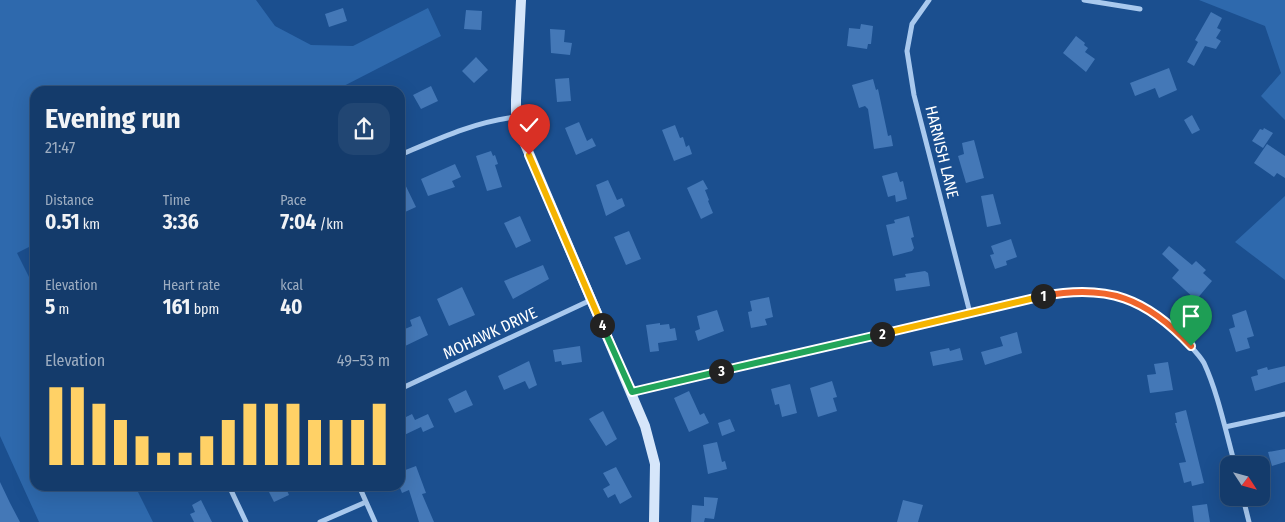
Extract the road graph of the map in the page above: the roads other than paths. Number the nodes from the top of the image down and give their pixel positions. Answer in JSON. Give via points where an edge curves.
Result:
{"nodes":[{"id":1,"x":521,"y":0,"type":"edge"},
{"id":2,"x":930,"y":0,"type":"edge"},
{"id":3,"x":1084,"y":0,"type":"edge"},
{"id":4,"x":1140,"y":9,"type":"dead end"},
{"id":5,"x":516,"y":116,"type":"junction"},
{"id":6,"x":405,"y":153,"type":"edge"},
{"id":7,"x":591,"y":300,"type":"junction"},
{"id":8,"x":970,"y":313,"type":"junction"},
{"id":9,"x":405,"y":387,"type":"edge"},
{"id":10,"x":632,"y":392,"type":"junction"},
{"id":11,"x":1285,"y":414,"type":"edge"},
{"id":12,"x":1225,"y":427,"type":"junction"},
{"id":13,"x":1232,"y":456,"type":"edge"},
{"id":14,"x":231,"y":491,"type":"edge"},
{"id":15,"x":361,"y":491,"type":"edge"},
{"id":16,"x":366,"y":502,"type":"junction"},
{"id":17,"x":1245,"y":506,"type":"edge"},
{"id":18,"x":246,"y":522,"type":"edge"},
{"id":19,"x":320,"y":522,"type":"edge"},
{"id":20,"x":375,"y":522,"type":"edge"},
{"id":21,"x":654,"y":522,"type":"edge"},
{"id":22,"x":1249,"y":522,"type":"edge"}],
"edges":[{"from":1,"to":5,"type":"street"},
{"from":2,"to":8,"type":"street","name":"HARNISH LANE","via":[[912,24],[907,51],[914,95]]},
{"from":3,"to":4,"type":"street"},
{"from":5,"to":6,"type":"street","via":[[482,122]]},
{"from":5,"to":7,"type":"street","via":[[529,155]]},
{"from":7,"to":9,"type":"street","name":"MOHAWK DRIVE"},
{"from":7,"to":10,"type":"street"},
{"from":8,"to":10,"type":"street"},
{"from":8,"to":12,"type":"street","via":[[1072,291],[1111,294],[1131,301],[1154,312],[1174,328],[1204,362]]},
{"from":10,"to":21,"type":"street","via":[[652,449],[656,485]]},
{"from":11,"to":12,"type":"street"},
{"from":12,"to":13,"type":"street"},
{"from":14,"to":18,"type":"street"},
{"from":15,"to":16,"type":"street"},
{"from":16,"to":19,"type":"street"},
{"from":16,"to":20,"type":"street"},
{"from":17,"to":22,"type":"street"}]}
